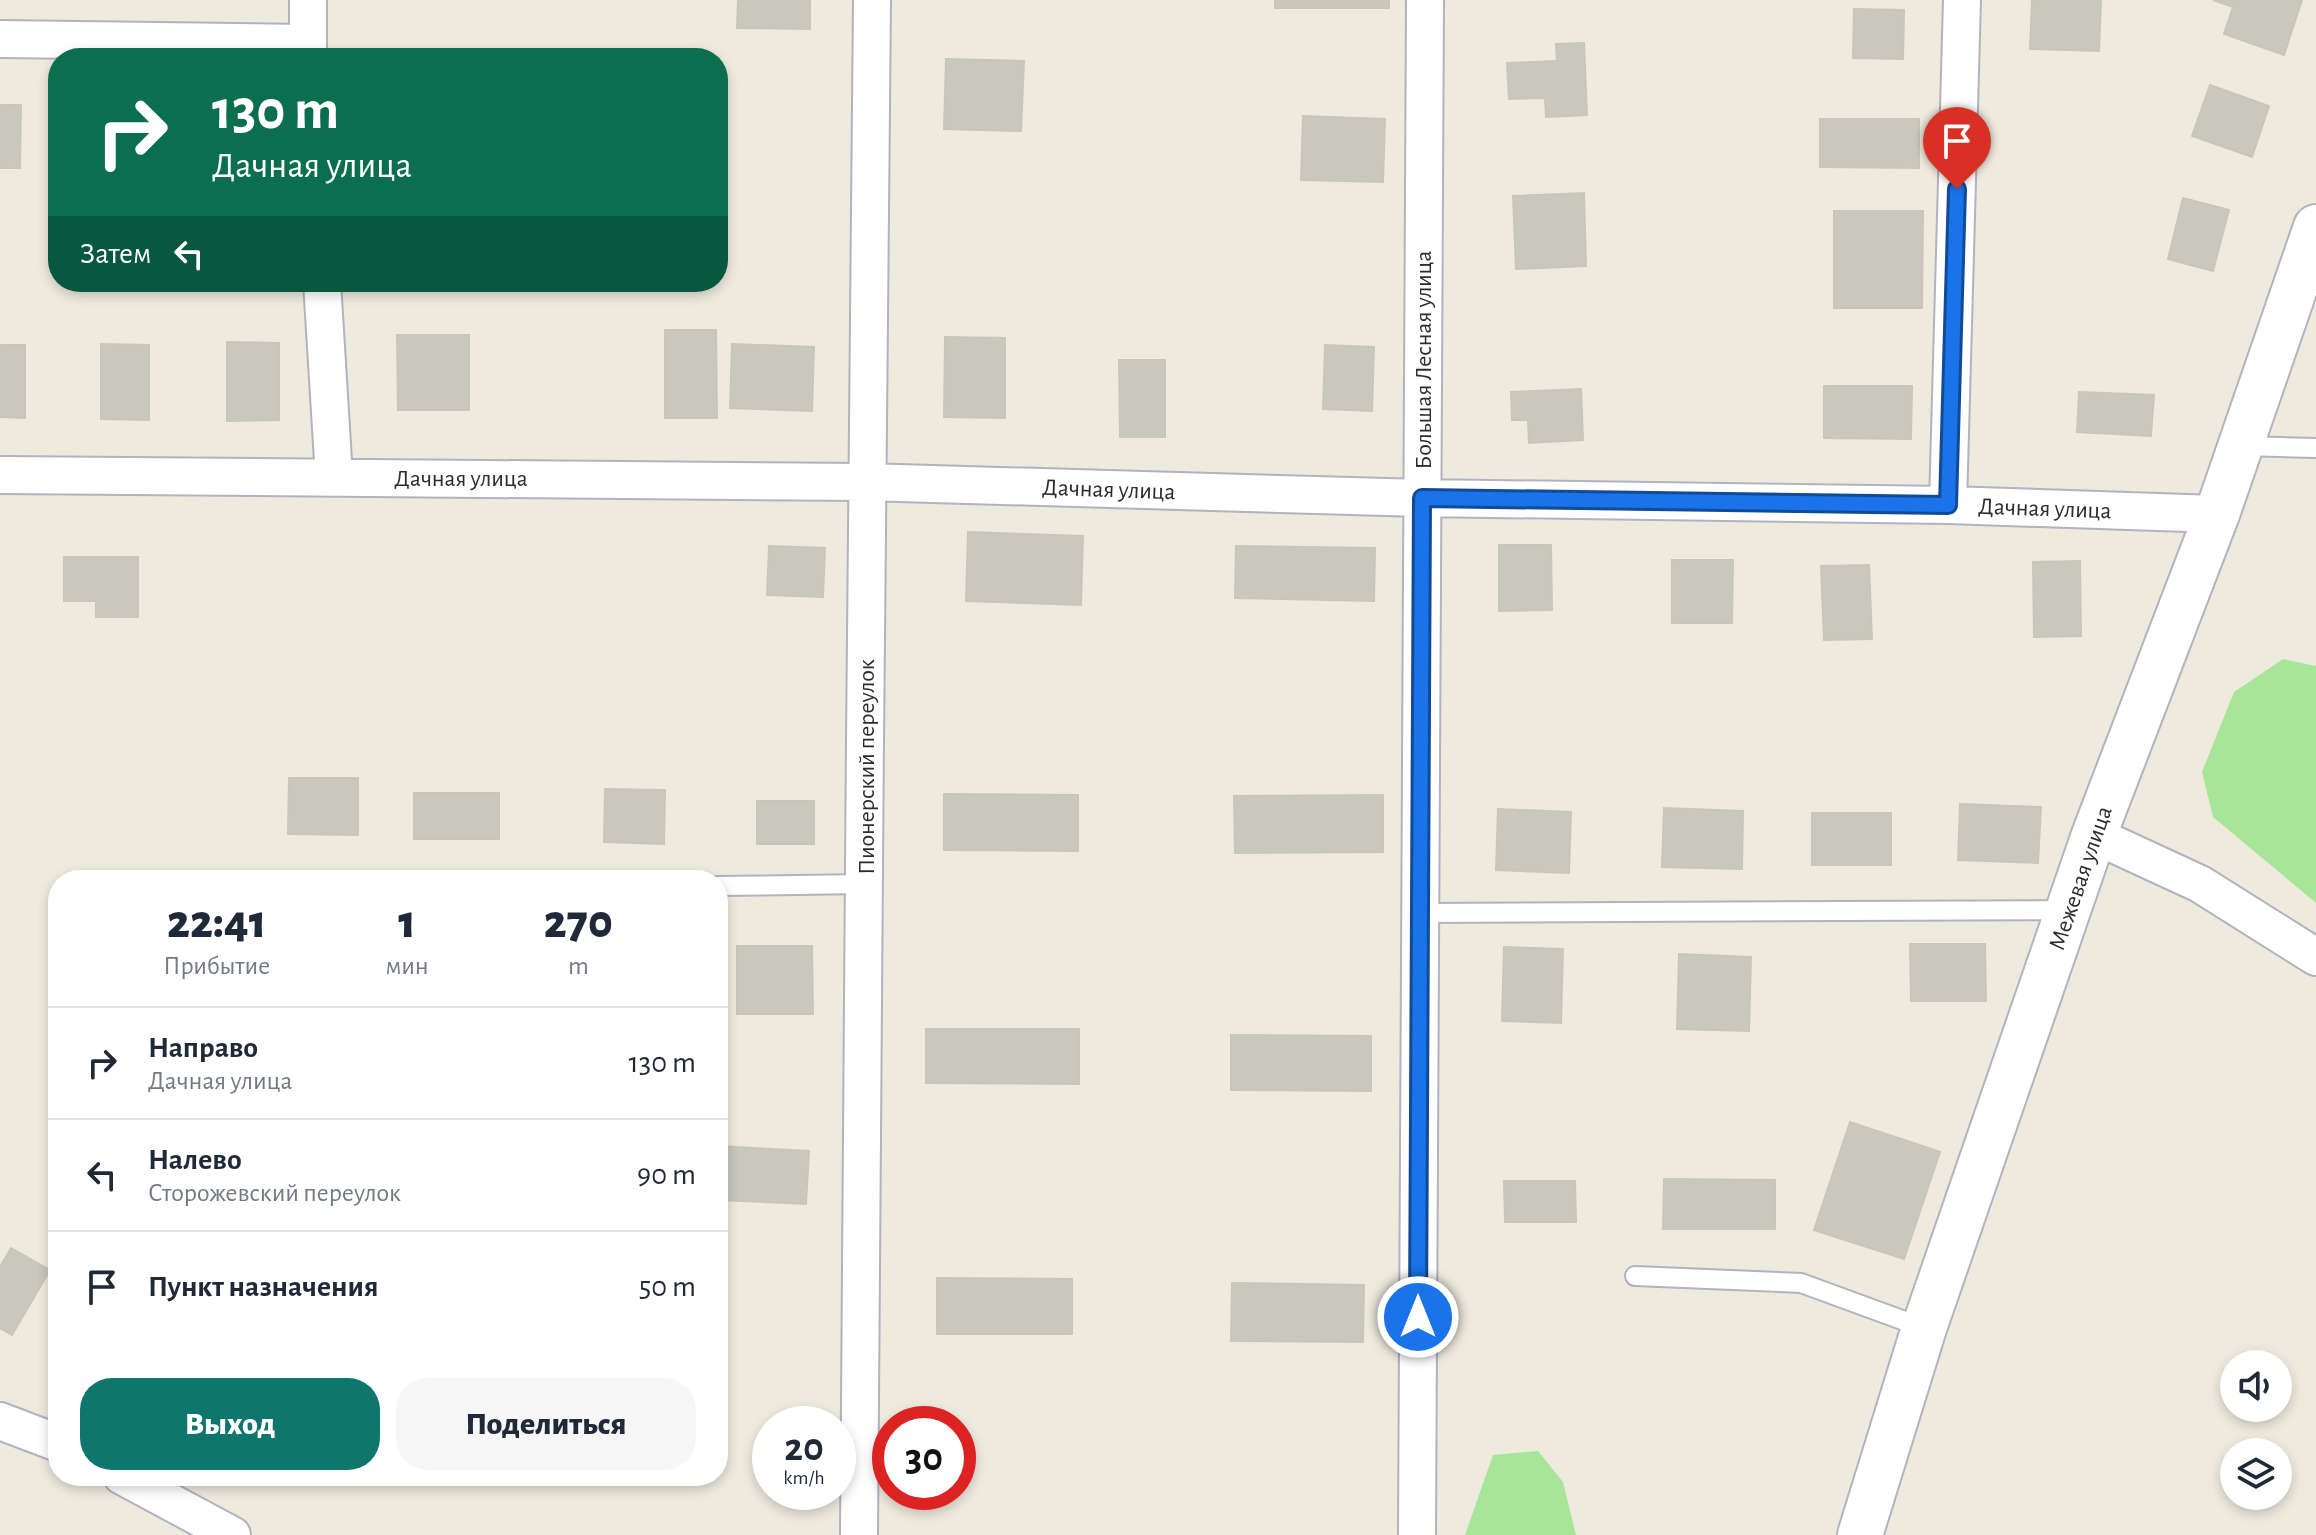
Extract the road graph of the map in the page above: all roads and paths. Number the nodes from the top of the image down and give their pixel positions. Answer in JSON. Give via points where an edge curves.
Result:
{"nodes":[{"id":1,"x":308,"y":0,"type":"edge"},
{"id":2,"x":872,"y":0,"type":"edge"},
{"id":3,"x":1425,"y":0,"type":"edge"},
{"id":4,"x":1962,"y":0,"type":"edge"},
{"id":5,"x":0,"y":39,"type":"edge"},
{"id":6,"x":230,"y":48,"type":"edge"},
{"id":7,"x":307,"y":48,"type":"edge"},
{"id":8,"x":2316,"y":227,"type":"edge"},
{"id":9,"x":323,"y":292,"type":"edge"},
{"id":10,"x":2241,"y":446,"type":"junction"},
{"id":11,"x":2316,"y":448,"type":"edge"},
{"id":12,"x":0,"y":475,"type":"edge"},
{"id":13,"x":334,"y":477,"type":"junction"},
{"id":14,"x":864,"y":482,"type":"junction"},
{"id":15,"x":1422,"y":498,"type":"junction"},
{"id":16,"x":1948,"y":505,"type":"junction"},
{"id":17,"x":2217,"y":514,"type":"junction"},
{"id":18,"x":2094,"y":835,"type":"junction"},
{"id":19,"x":867,"y":884,"type":"junction"},
{"id":20,"x":728,"y":886,"type":"edge"},
{"id":21,"x":2069,"y":910,"type":"junction"},
{"id":22,"x":1420,"y":913,"type":"junction"},
{"id":23,"x":2316,"y":957,"type":"edge"},
{"id":24,"x":1635,"y":1276,"type":"dead end"},
{"id":25,"x":1924,"y":1328,"type":"junction"},
{"id":26,"x":0,"y":1421,"type":"edge"},
{"id":27,"x":48,"y":1439,"type":"edge"},
{"id":28,"x":141,"y":1486,"type":"edge"},
{"id":29,"x":232,"y":1535,"type":"edge"},
{"id":30,"x":859,"y":1535,"type":"edge"},
{"id":31,"x":1417,"y":1535,"type":"edge"},
{"id":32,"x":1860,"y":1535,"type":"edge"}],
"edges":[{"from":1,"to":7,"type":"street"},
{"from":2,"to":14,"type":"street","name":"Пионерский переулок"},
{"from":3,"to":15,"type":"street","name":"Большая Лесная улица"},
{"from":4,"to":16,"type":"street"},
{"from":5,"to":6,"type":"street"},
{"from":8,"to":10,"type":"street","name":"Межевая улица"},
{"from":9,"to":13,"type":"street"},
{"from":10,"to":11,"type":"lane"},
{"from":10,"to":17,"type":"street","name":"Межевая улица"},
{"from":12,"to":13,"type":"street","name":"Дачная улица"},
{"from":13,"to":14,"type":"street","name":"Дачная улица"},
{"from":14,"to":15,"type":"street","name":"Дачная улица"},
{"from":14,"to":19,"type":"street","name":"Пионерский переулок"},
{"from":15,"to":16,"type":"street","name":"Дачная улица"},
{"from":15,"to":22,"type":"street","name":"Большая Лесная улица"},
{"from":16,"to":17,"type":"street","name":"Дачная улица"},
{"from":17,"to":18,"type":"street","name":"Межевая улица"},
{"from":18,"to":21,"type":"street","name":"Межевая улица"},
{"from":18,"to":23,"type":"street","via":[[2200,884]]},
{"from":19,"to":20,"type":"lane"},
{"from":19,"to":30,"type":"street","name":"Пионерский переулок"},
{"from":21,"to":22,"type":"lane"},
{"from":21,"to":25,"type":"street","name":"Межевая улица"},
{"from":22,"to":31,"type":"street","name":"Большая Лесная улица"},
{"from":24,"to":25,"type":"lane","via":[[1801,1283]]},
{"from":25,"to":32,"type":"street","name":"Межевая улица"},
{"from":26,"to":27,"type":"street"},
{"from":28,"to":29,"type":"street"}]}
